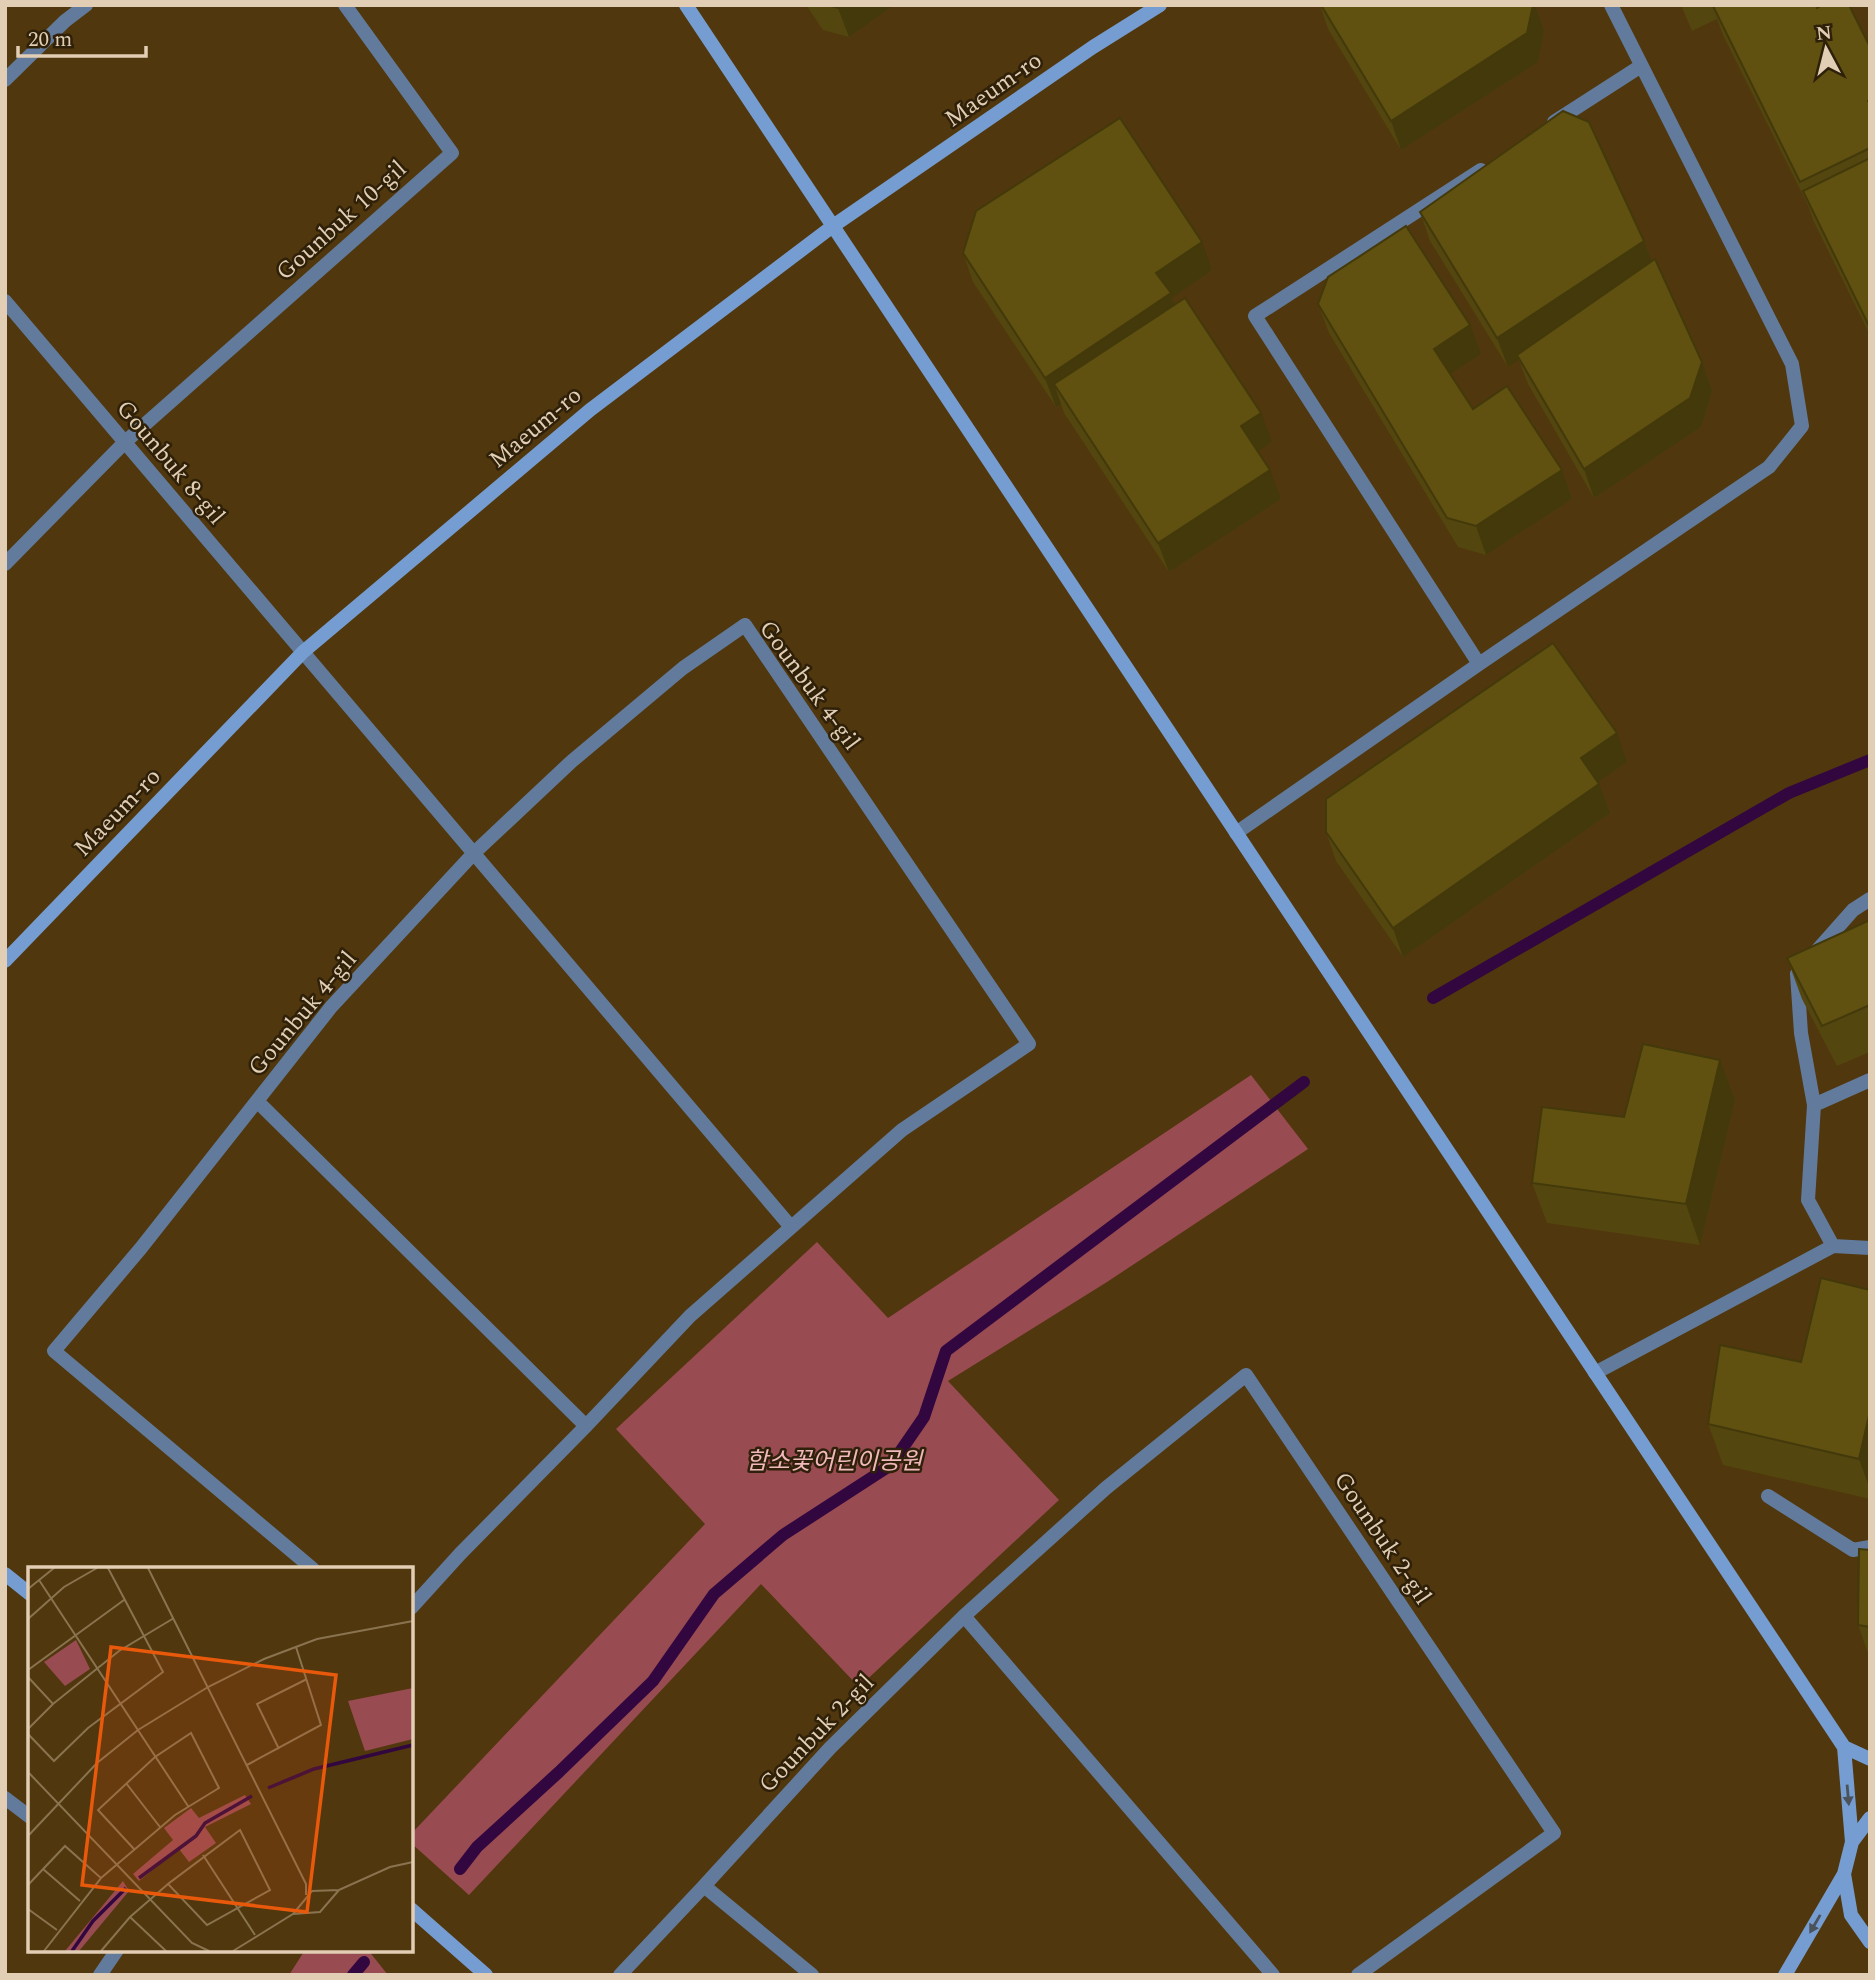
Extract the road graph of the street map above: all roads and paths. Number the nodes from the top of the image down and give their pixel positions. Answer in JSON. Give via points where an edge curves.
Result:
{"nodes":[{"id":1,"x":86,"y":5,"type":"edge"},
{"id":2,"x":345,"y":5,"type":"edge"},
{"id":3,"x":686,"y":5,"type":"edge"},
{"id":4,"x":1160,"y":5,"type":"edge"},
{"id":5,"x":1611,"y":5,"type":"edge"},
{"id":6,"x":1641,"y":66,"type":"junction"},
{"id":7,"x":5,"y":80,"type":"edge"},
{"id":8,"x":1547,"y":127,"type":"edge"},
{"id":9,"x":1489,"y":164,"type":"edge"},
{"id":10,"x":834,"y":226,"type":"junction"},
{"id":11,"x":5,"y":301,"type":"edge"},
{"id":12,"x":125,"y":443,"type":"junction"},
{"id":13,"x":5,"y":565,"type":"edge"},
{"id":14,"x":303,"y":652,"type":"junction"},
{"id":15,"x":1479,"y":664,"type":"junction"},
{"id":16,"x":1236,"y":833,"type":"junction"},
{"id":17,"x":474,"y":853,"type":"junction"},
{"id":18,"x":1870,"y":899,"type":"edge"},
{"id":19,"x":5,"y":961,"type":"edge"},
{"id":20,"x":1870,"y":1080,"type":"edge"},
{"id":21,"x":258,"y":1102,"type":"junction"},
{"id":22,"x":1814,"y":1105,"type":"junction"},
{"id":23,"x":791,"y":1227,"type":"junction"},
{"id":24,"x":1833,"y":1246,"type":"junction"},
{"id":25,"x":1870,"y":1248,"type":"edge"},
{"id":26,"x":1595,"y":1373,"type":"junction"},
{"id":27,"x":586,"y":1426,"type":"junction"},
{"id":28,"x":1768,"y":1496,"type":"dead end"},
{"id":29,"x":1870,"y":1547,"type":"edge"},
{"id":30,"x":311,"y":1567,"type":"edge"},
{"id":31,"x":5,"y":1574,"type":"edge"},
{"id":32,"x":28,"y":1592,"type":"edge"},
{"id":33,"x":413,"y":1606,"type":"edge"},
{"id":34,"x":964,"y":1616,"type":"junction"},
{"id":35,"x":1844,"y":1747,"type":"junction"},
{"id":36,"x":1870,"y":1759,"type":"edge"},
{"id":37,"x":5,"y":1798,"type":"edge"},
{"id":38,"x":28,"y":1815,"type":"edge"},
{"id":39,"x":1870,"y":1818,"type":"edge"},
{"id":40,"x":1853,"y":1842,"type":"junction"},
{"id":41,"x":1844,"y":1874,"type":"junction"},
{"id":42,"x":704,"y":1886,"type":"junction"},
{"id":43,"x":413,"y":1911,"type":"edge"},
{"id":44,"x":1870,"y":1942,"type":"edge"},
{"id":45,"x":116,"y":1952,"type":"edge"},
{"id":46,"x":100,"y":1975,"type":"edge"},
{"id":47,"x":486,"y":1975,"type":"edge"},
{"id":48,"x":620,"y":1975,"type":"edge"},
{"id":49,"x":812,"y":1975,"type":"edge"},
{"id":50,"x":1273,"y":1975,"type":"edge"},
{"id":51,"x":1358,"y":1975,"type":"edge"},
{"id":52,"x":1785,"y":1975,"type":"edge"}],
"edges":[{"from":1,"to":7,"type":"street"},
{"from":2,"to":12,"type":"street","name":"Gounbuk 10-gil","via":[[452,153]]},
{"from":3,"to":10,"type":"street"},
{"from":4,"to":10,"type":"street","name":"Maeum-ro"},
{"from":5,"to":6,"type":"street"},
{"from":6,"to":8,"type":"street"},
{"from":6,"to":15,"type":"street","via":[[1792,364],[1802,425],[1769,467]]},
{"from":9,"to":15,"type":"street","via":[[1255,316]]},
{"from":10,"to":14,"type":"street","name":"Maeum-ro","via":[[590,410]]},
{"from":10,"to":16,"type":"street"},
{"from":11,"to":12,"type":"street","name":"Gounbuk 8-gil"},
{"from":12,"to":13,"type":"street"},
{"from":12,"to":14,"type":"street","name":"Gounbuk 8-gil"},
{"from":14,"to":17,"type":"street","name":"Gounbuk 8-gil"},
{"from":14,"to":19,"type":"street","name":"Maeum-ro"},
{"from":15,"to":16,"type":"street"},
{"from":16,"to":26,"type":"street"},
{"from":17,"to":21,"type":"street","name":"Gounbuk 4-gil","via":[[331,1007]]},
{"from":17,"to":23,"type":"street","name":"Gounbuk 8-gil"},
{"from":17,"to":23,"type":"street","name":"Gounbuk 4-gil","via":[[572,761],[683,668],[745,625],[1029,1044],[902,1130]]},
{"from":18,"to":22,"type":"street","via":[[1853,910],[1797,974],[1801,1033]]},
{"from":20,"to":22,"type":"street"},
{"from":21,"to":27,"type":"street"},
{"from":21,"to":30,"type":"street","name":"Gounbuk 4-gil","via":[[54,1351]]},
{"from":22,"to":24,"type":"street","via":[[1808,1200]]},
{"from":23,"to":27,"type":"street","name":"Gounbuk 4-gil","via":[[690,1316]]},
{"from":24,"to":25,"type":"street"},
{"from":24,"to":26,"type":"street"},
{"from":26,"to":35,"type":"street"},
{"from":27,"to":33,"type":"street","name":"Gounbuk 4-gil"},
{"from":28,"to":29,"type":"street","via":[[1853,1550]]},
{"from":31,"to":32,"type":"street"},
{"from":34,"to":42,"type":"street","name":"Gounbuk 2-gil","via":[[830,1748]]},
{"from":34,"to":50,"type":"street"},
{"from":34,"to":51,"type":"street","name":"Gounbuk 2-gil","via":[[1106,1488],[1245,1375],[1554,1833]]},
{"from":35,"to":36,"type":"street"},
{"from":35,"to":40,"type":"street","one_way":true},
{"from":37,"to":38,"type":"street"},
{"from":39,"to":40,"type":"street"},
{"from":40,"to":41,"type":"street"},
{"from":41,"to":44,"type":"street","via":[[1851,1915]]},
{"from":41,"to":52,"type":"street","one_way":true},
{"from":42,"to":48,"type":"street","name":"Gounbuk 2-gil"},
{"from":42,"to":49,"type":"street"},
{"from":43,"to":47,"type":"street"},
{"from":45,"to":46,"type":"street"}]}
